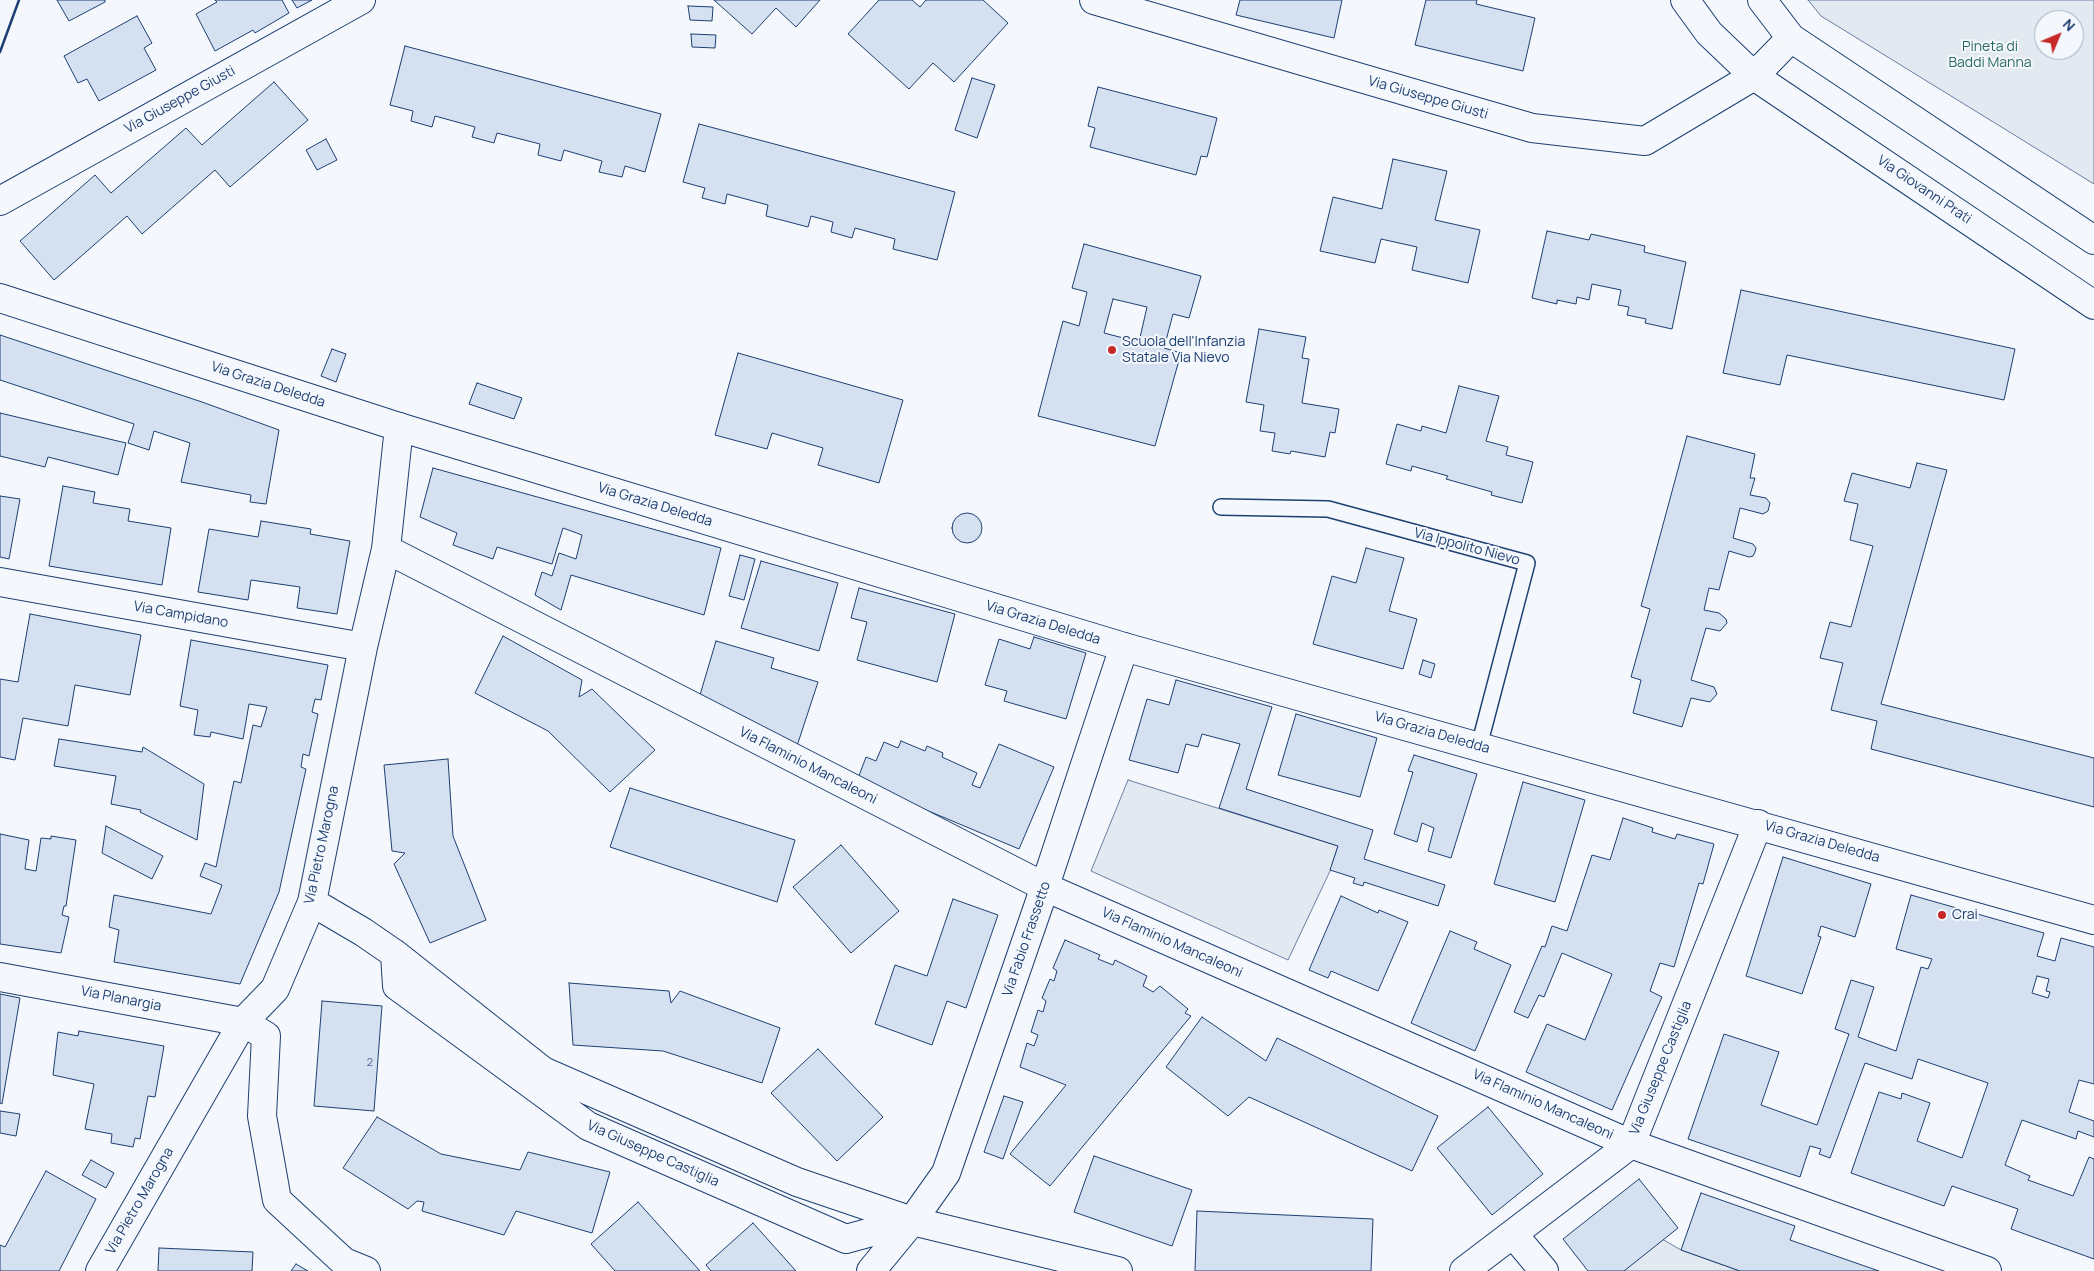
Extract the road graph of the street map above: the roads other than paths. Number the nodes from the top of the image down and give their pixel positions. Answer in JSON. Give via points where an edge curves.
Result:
{"nodes":[{"id":1,"x":361,"y":0,"type":"edge"},
{"id":2,"x":1094,"y":0,"type":"edge"},
{"id":3,"x":1685,"y":0,"type":"edge"},
{"id":4,"x":1762,"y":0,"type":"edge"},
{"id":5,"x":1790,"y":38,"type":"junction"},
{"id":6,"x":1754,"y":76,"type":"junction"},
{"id":7,"x":0,"y":201,"type":"edge"},
{"id":8,"x":2094,"y":240,"type":"edge"},
{"id":9,"x":0,"y":298,"type":"edge"},
{"id":10,"x":2094,"y":305,"type":"edge"},
{"id":11,"x":399,"y":427,"type":"junction"},
{"id":12,"x":1221,"y":507,"type":"dead end"},
{"id":13,"x":386,"y":549,"type":"junction"},
{"id":14,"x":0,"y":582,"type":"edge"},
{"id":15,"x":363,"y":647,"type":"junction"},
{"id":16,"x":1124,"y":647,"type":"junction"},
{"id":17,"x":1479,"y":746,"type":"junction"},
{"id":18,"x":1758,"y":824,"type":"junction"},
{"id":19,"x":1044,"y":887,"type":"junction"},
{"id":20,"x":312,"y":902,"type":"junction"},
{"id":21,"x":2094,"y":920,"type":"edge"},
{"id":22,"x":395,"y":954,"type":"junction"},
{"id":23,"x":0,"y":977,"type":"edge"},
{"id":24,"x":243,"y":1022,"type":"junction"},
{"id":25,"x":1631,"y":1144,"type":"junction"},
{"id":26,"x":912,"y":1221,"type":"junction"},
{"id":27,"x":1513,"y":1234,"type":"junction"},
{"id":28,"x":1070,"y":1265,"type":"edge"},
{"id":29,"x":100,"y":1271,"type":"edge"},
{"id":30,"x":366,"y":1271,"type":"edge"},
{"id":31,"x":871,"y":1271,"type":"edge"},
{"id":32,"x":1118,"y":1271,"type":"edge"},
{"id":33,"x":1464,"y":1271,"type":"edge"},
{"id":34,"x":1544,"y":1271,"type":"edge"},
{"id":35,"x":1987,"y":1271,"type":"edge"}],
"edges":[{"from":1,"to":7,"type":"street","name":"Via Giuseppe Giusti"},
{"from":2,"to":6,"type":"street","name":"Via Giuseppe Giusti","via":[[1532,128],[1644,141]]},
{"from":3,"to":6,"type":"street","name":"Via Giovanni Prati","via":[[1709,33]]},
{"from":4,"to":5,"type":"street"},
{"from":5,"to":6,"type":"street"},
{"from":5,"to":8,"type":"street"},
{"from":6,"to":10,"type":"street","name":"Via Giovanni Prati"},
{"from":9,"to":11,"type":"street","name":"Via Grazia Deledda"},
{"from":11,"to":13,"type":"street","name":"Via Pietro Marogna"},
{"from":11,"to":16,"type":"street","name":"Via Grazia Deledda"},
{"from":12,"to":17,"type":"lane","name":"Via Ippolito Nievo","via":[[1328,509],[1527,564]]},
{"from":13,"to":15,"type":"street","name":"Via Pietro Marogna"},
{"from":13,"to":19,"type":"street","name":"Via Flaminio Mancaleoni"},
{"from":14,"to":15,"type":"street","name":"Via Campidano"},
{"from":15,"to":20,"type":"street","name":"Via Pietro Marogna"},
{"from":16,"to":17,"type":"street","name":"Via Grazia Deledda"},
{"from":16,"to":19,"type":"street","name":"Via Fabio Frassetto"},
{"from":17,"to":18,"type":"street","name":"Via Grazia Deledda"},
{"from":18,"to":21,"type":"street","name":"Via Grazia Deledda"},
{"from":18,"to":25,"type":"street","name":"Via Giuseppe Castiglia"},
{"from":19,"to":25,"type":"street","name":"Via Flaminio Mancaleoni"},
{"from":19,"to":26,"type":"street","name":"Via Fabio Frassetto","via":[[946,1173]]},
{"from":20,"to":22,"type":"street","name":"Via Giuseppe Castiglia"},
{"from":20,"to":24,"type":"street","name":"Via Pietro Marogna","via":[[275,989]]},
{"from":22,"to":26,"type":"street","name":"Via Giuseppe Castiglia","via":[[542,1071],[797,1182]]},
{"from":22,"to":26,"type":"street","name":"Via Giuseppe Castiglia","via":[[397,986],[588,1126],[846,1239]]},
{"from":23,"to":24,"type":"street","name":"Via Planargia"},
{"from":24,"to":29,"type":"street","name":"Via Pietro Marogna"},
{"from":24,"to":30,"type":"street","via":[[266,1036],[262,1116],[277,1200],[344,1262]]},
{"from":25,"to":27,"type":"street","name":"Via Giuseppe Castiglia"},
{"from":25,"to":35,"type":"street","name":"Via Flaminio Mancaleoni"},
{"from":26,"to":28,"type":"street","name":"Via Giuseppe Castiglia"},
{"from":26,"to":31,"type":"street","name":"Via Fabio Frassetto"},
{"from":27,"to":33,"type":"street","name":"Via Giuseppe Castiglia"},
{"from":27,"to":34,"type":"street"},
{"from":28,"to":32,"type":"street","name":"Via Giuseppe Castiglia"}]}
